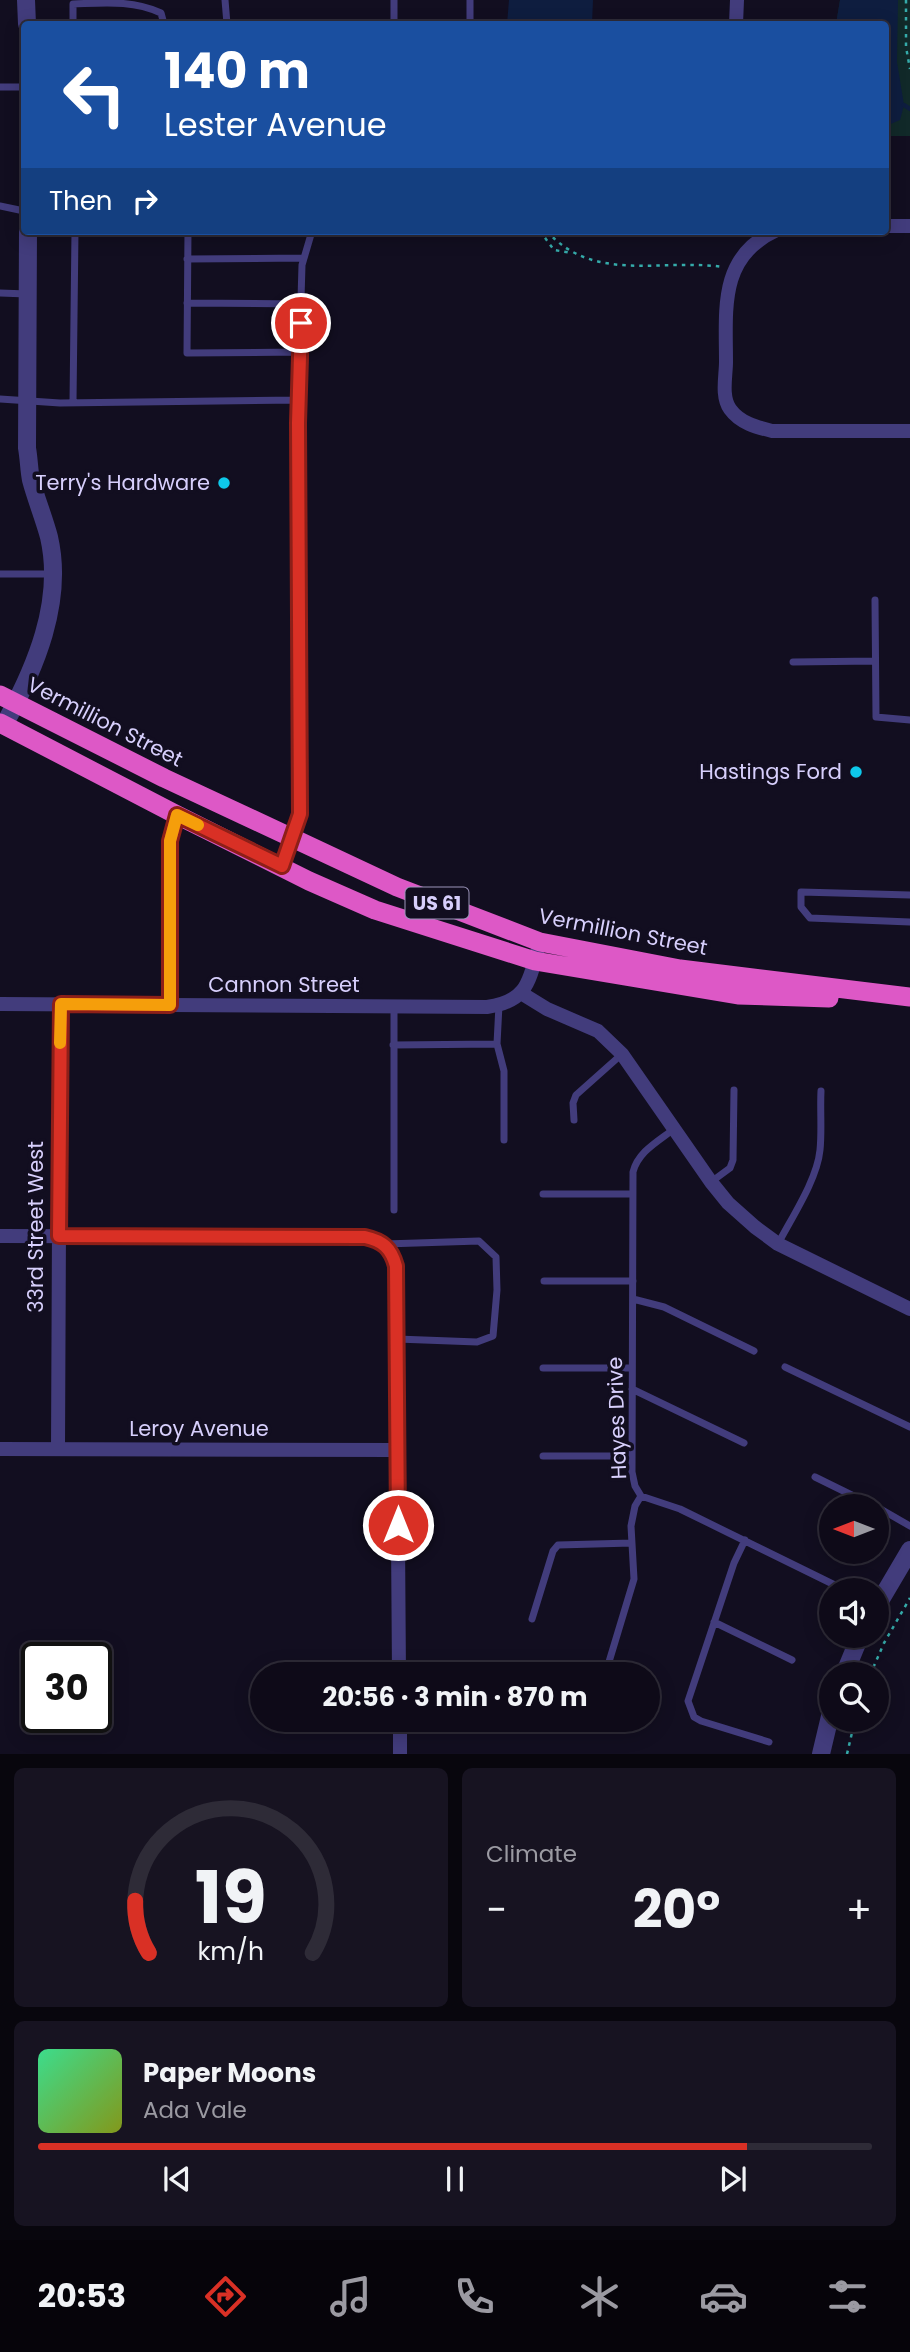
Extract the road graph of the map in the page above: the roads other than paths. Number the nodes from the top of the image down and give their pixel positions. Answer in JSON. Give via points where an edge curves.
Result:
{"nodes":[{"id":1,"x":26,"y":0,"type":"edge"},
{"id":2,"x":225,"y":0,"type":"edge"},
{"id":3,"x":394,"y":0,"type":"edge"},
{"id":4,"x":470,"y":0,"type":"edge"},
{"id":5,"x":737,"y":0,"type":"edge"},
{"id":6,"x":130,"y":1,"type":"edge"},
{"id":7,"x":143,"y":2,"type":"edge"},
{"id":8,"x":27,"y":21,"type":"edge"},
{"id":9,"x":73,"y":21,"type":"edge"},
{"id":10,"x":163,"y":21,"type":"edge"},
{"id":11,"x":227,"y":21,"type":"edge"},
{"id":12,"x":394,"y":21,"type":"edge"},
{"id":13,"x":470,"y":21,"type":"edge"},
{"id":14,"x":736,"y":21,"type":"edge"},
{"id":15,"x":0,"y":87,"type":"edge"},
{"id":16,"x":21,"y":87,"type":"edge"},
{"id":17,"x":0,"y":206,"type":"edge"},
{"id":18,"x":21,"y":210,"type":"edge"},
{"id":19,"x":889,"y":226,"type":"edge"},
{"id":20,"x":910,"y":226,"type":"edge"},
{"id":21,"x":28,"y":235,"type":"edge"},
{"id":22,"x":75,"y":235,"type":"edge"},
{"id":23,"x":188,"y":235,"type":"edge"},
{"id":24,"x":311,"y":235,"type":"edge"},
{"id":25,"x":755,"y":235,"type":"edge"},
{"id":26,"x":304,"y":258,"type":"junction"},
{"id":27,"x":187,"y":259,"type":"junction"},
{"id":28,"x":0,"y":293,"type":"edge"},
{"id":29,"x":27,"y":294,"type":"junction"},
{"id":30,"x":187,"y":303,"type":"junction"},
{"id":31,"x":300,"y":304,"type":"junction"},
{"id":32,"x":300,"y":352,"type":"junction"},
{"id":33,"x":0,"y":399,"type":"edge"},
{"id":34,"x":27,"y":399,"type":"junction"},
{"id":35,"x":298,"y":400,"type":"junction"},
{"id":36,"x":73,"y":402,"type":"junction"},
{"id":37,"x":910,"y":431,"type":"edge"},
{"id":38,"x":0,"y":573,"type":"edge"},
{"id":39,"x":53,"y":573,"type":"junction"},
{"id":40,"x":875,"y":600,"type":"dead end"},
{"id":41,"x":875,"y":661,"type":"junction"},
{"id":42,"x":793,"y":662,"type":"dead end"},
{"id":43,"x":8,"y":699,"type":"edge"},
{"id":44,"x":910,"y":720,"type":"edge"},
{"id":45,"x":2,"y":724,"type":"edge"},
{"id":46,"x":177,"y":815,"type":"junction"},
{"id":47,"x":292,"y":838,"type":"junction"},
{"id":48,"x":282,"y":866,"type":"junction"},
{"id":49,"x":910,"y":895,"type":"edge"},
{"id":50,"x":910,"y":922,"type":"edge"},
{"id":51,"x":538,"y":951,"type":"junction"},
{"id":52,"x":521,"y":993,"type":"junction"},
{"id":53,"x":910,"y":998,"type":"edge"},
{"id":54,"x":0,"y":1004,"type":"edge"},
{"id":55,"x":61,"y":1004,"type":"junction"},
{"id":56,"x":170,"y":1005,"type":"junction"},
{"id":57,"x":499,"y":1005,"type":"junction"},
{"id":58,"x":394,"y":1006,"type":"junction"},
{"id":59,"x":497,"y":1044,"type":"junction"},
{"id":60,"x":393,"y":1045,"type":"junction"},
{"id":61,"x":622,"y":1054,"type":"junction"},
{"id":62,"x":734,"y":1090,"type":"dead end"},
{"id":63,"x":821,"y":1091,"type":"dead end"},
{"id":64,"x":574,"y":1120,"type":"dead end"},
{"id":65,"x":674,"y":1129,"type":"junction"},
{"id":66,"x":504,"y":1140,"type":"dead end"},
{"id":67,"x":711,"y":1182,"type":"junction"},
{"id":68,"x":633,"y":1194,"type":"junction"},
{"id":69,"x":543,"y":1195,"type":"dead end"},
{"id":70,"x":394,"y":1210,"type":"dead end"},
{"id":71,"x":0,"y":1236,"type":"edge"},
{"id":72,"x":59,"y":1236,"type":"junction"},
{"id":73,"x":384,"y":1244,"type":"junction"},
{"id":74,"x":778,"y":1244,"type":"junction"},
{"id":75,"x":544,"y":1281,"type":"dead end"},
{"id":76,"x":633,"y":1281,"type":"junction"},
{"id":77,"x":633,"y":1299,"type":"junction"},
{"id":78,"x":910,"y":1309,"type":"edge"},
{"id":79,"x":397,"y":1339,"type":"junction"},
{"id":80,"x":754,"y":1351,"type":"dead end"},
{"id":81,"x":785,"y":1367,"type":"dead end"},
{"id":82,"x":542,"y":1368,"type":"dead end"},
{"id":83,"x":632,"y":1368,"type":"junction"},
{"id":84,"x":632,"y":1389,"type":"junction"},
{"id":85,"x":910,"y":1427,"type":"edge"},
{"id":86,"x":744,"y":1443,"type":"dead end"},
{"id":87,"x":0,"y":1449,"type":"edge"},
{"id":88,"x":58,"y":1449,"type":"junction"},
{"id":89,"x":397,"y":1450,"type":"junction"},
{"id":90,"x":542,"y":1456,"type":"dead end"},
{"id":91,"x":632,"y":1456,"type":"junction"},
{"id":92,"x":815,"y":1477,"type":"dead end"},
{"id":93,"x":850,"y":1494,"type":"edge"},
{"id":94,"x":642,"y":1496,"type":"junction"},
{"id":95,"x":889,"y":1514,"type":"edge"},
{"id":96,"x":910,"y":1526,"type":"edge"},
{"id":97,"x":745,"y":1540,"type":"junction"},
{"id":98,"x":632,"y":1544,"type":"junction"},
{"id":99,"x":910,"y":1550,"type":"edge"},
{"id":100,"x":821,"y":1578,"type":"edge"},
{"id":101,"x":889,"y":1586,"type":"edge"},
{"id":102,"x":532,"y":1619,"type":"dead end"},
{"id":103,"x":714,"y":1622,"type":"junction"},
{"id":104,"x":792,"y":1660,"type":"dead end"},
{"id":105,"x":399,"y":1662,"type":"edge"},
{"id":106,"x":609,"y":1662,"type":"edge"},
{"id":107,"x":400,"y":1732,"type":"edge"},
{"id":108,"x":826,"y":1732,"type":"edge"},
{"id":109,"x":769,"y":1742,"type":"dead end"},
{"id":110,"x":400,"y":1754,"type":"edge"},
{"id":111,"x":821,"y":1754,"type":"edge"}],
"edges":[{"from":1,"to":8,"type":"street"},
{"from":2,"to":11,"type":"lane"},
{"from":3,"to":12,"type":"lane"},
{"from":4,"to":13,"type":"lane"},
{"from":5,"to":14,"type":"street"},
{"from":6,"to":7,"type":"lane"},
{"from":6,"to":9,"type":"lane","via":[[73,4]]},
{"from":7,"to":10,"type":"lane","via":[[161,13]]},
{"from":15,"to":16,"type":"lane"},
{"from":17,"to":18,"type":"lane"},
{"from":19,"to":20,"type":"street"},
{"from":21,"to":29,"type":"street"},
{"from":22,"to":36,"type":"lane"},
{"from":23,"to":27,"type":"lane"},
{"from":24,"to":26,"type":"lane"},
{"from":25,"to":37,"type":"street","via":[[730,279],[726,300],[724,391],[728,406],[739,419],[772,431]]},
{"from":26,"to":27,"type":"lane"},
{"from":26,"to":31,"type":"lane"},
{"from":27,"to":30,"type":"lane"},
{"from":28,"to":29,"type":"lane"},
{"from":29,"to":34,"type":"street"},
{"from":30,"to":31,"type":"lane"},
{"from":30,"to":32,"type":"lane","via":[[187,353]]},
{"from":31,"to":32,"type":"lane"},
{"from":32,"to":35,"type":"lane"},
{"from":33,"to":34,"type":"lane"},
{"from":34,"to":36,"type":"lane"},
{"from":34,"to":39,"type":"street","via":[[31,480],[49,538]]},
{"from":35,"to":36,"type":"lane"},
{"from":35,"to":47,"type":"lane","via":[[301,780],[300,814]]},
{"from":38,"to":39,"type":"lane"},
{"from":39,"to":43,"type":"street","via":[[42,643]]},
{"from":40,"to":41,"type":"lane"},
{"from":41,"to":42,"type":"lane"},
{"from":41,"to":44,"type":"lane","via":[[876,717]]},
{"from":43,"to":45,"type":"street"},
{"from":43,"to":47,"type":"highway","name":"Vermillion Street","number":"US 61"},
{"from":45,"to":46,"type":"highway","name":"Vermillion Street","number":"US 61"},
{"from":46,"to":48,"type":"highway","name":"Vermillion Street","number":"US 61"},
{"from":46,"to":56,"type":"lane","via":[[170,841]]},
{"from":47,"to":48,"type":"lane"},
{"from":47,"to":51,"type":"highway","name":"Vermillion Street","number":"US 61"},
{"from":48,"to":51,"type":"highway","name":"Vermillion Street","number":"US 61","via":[[374,910]]},
{"from":49,"to":50,"type":"lane","via":[[801,892],[801,907],[810,918]]},
{"from":51,"to":52,"type":"street"},
{"from":51,"to":53,"type":"highway","name":"Vermillion Street","number":"US 61"},
{"from":52,"to":57,"type":"street","name":"Cannon Street"},
{"from":52,"to":61,"type":"street","via":[[598,1031]]},
{"from":54,"to":55,"type":"street","name":"Cannon Street"},
{"from":55,"to":56,"type":"street","name":"Cannon Street"},
{"from":55,"to":72,"type":"street","name":"33rd Street West"},
{"from":56,"to":58,"type":"street","name":"Cannon Street"},
{"from":57,"to":58,"type":"street","name":"Cannon Street"},
{"from":57,"to":59,"type":"lane"},
{"from":58,"to":60,"type":"lane"},
{"from":59,"to":60,"type":"lane"},
{"from":59,"to":66,"type":"lane","via":[[504,1071]]},
{"from":60,"to":70,"type":"lane"},
{"from":61,"to":64,"type":"lane","via":[[576,1095]]},
{"from":61,"to":65,"type":"street"},
{"from":62,"to":67,"type":"lane","via":[[733,1160]]},
{"from":63,"to":74,"type":"lane","via":[[818,1161]]},
{"from":65,"to":67,"type":"street"},
{"from":65,"to":68,"type":"lane","name":"Hayes Drive","via":[[635,1163]]},
{"from":67,"to":74,"type":"street","via":[[728,1203]]},
{"from":68,"to":69,"type":"lane"},
{"from":68,"to":76,"type":"lane","name":"Hayes Drive"},
{"from":71,"to":72,"type":"street"},
{"from":72,"to":73,"type":"street","via":[[365,1237]]},
{"from":72,"to":88,"type":"street","name":"33rd Street West"},
{"from":73,"to":79,"type":"street","via":[[393,1253],[396,1266]]},
{"from":73,"to":79,"type":"lane","via":[[479,1241],[496,1256],[493,1336],[477,1342]]},
{"from":74,"to":78,"type":"street"},
{"from":75,"to":76,"type":"lane"},
{"from":76,"to":77,"type":"lane","name":"Hayes Drive"},
{"from":77,"to":80,"type":"lane","via":[[664,1307]]},
{"from":77,"to":83,"type":"lane","name":"Hayes Drive"},
{"from":79,"to":89,"type":"street"},
{"from":81,"to":85,"type":"lane"},
{"from":82,"to":83,"type":"lane"},
{"from":83,"to":84,"type":"lane","name":"Hayes Drive"},
{"from":84,"to":86,"type":"lane"},
{"from":84,"to":91,"type":"lane","name":"Hayes Drive"},
{"from":87,"to":88,"type":"street","name":"Leroy Avenue"},
{"from":88,"to":89,"type":"street","name":"Leroy Avenue"},
{"from":89,"to":105,"type":"street"},
{"from":90,"to":91,"type":"lane"},
{"from":91,"to":94,"type":"lane","name":"Hayes Drive","via":[[635,1486]]},
{"from":92,"to":93,"type":"lane"},
{"from":94,"to":97,"type":"lane","name":"Hayes Drive"},
{"from":94,"to":98,"type":"lane","via":[[635,1506]]},
{"from":95,"to":96,"type":"lane"},
{"from":97,"to":100,"type":"lane","name":"Hayes Drive"},
{"from":97,"to":103,"type":"lane"},
{"from":98,"to":102,"type":"lane","via":[[558,1545]]},
{"from":98,"to":106,"type":"lane","via":[[634,1579]]},
{"from":99,"to":101,"type":"street"},
{"from":103,"to":104,"type":"lane"},
{"from":103,"to":109,"type":"lane","via":[[688,1701],[690,1711],[701,1721]]},
{"from":107,"to":110,"type":"street"},
{"from":108,"to":111,"type":"street"}]}
